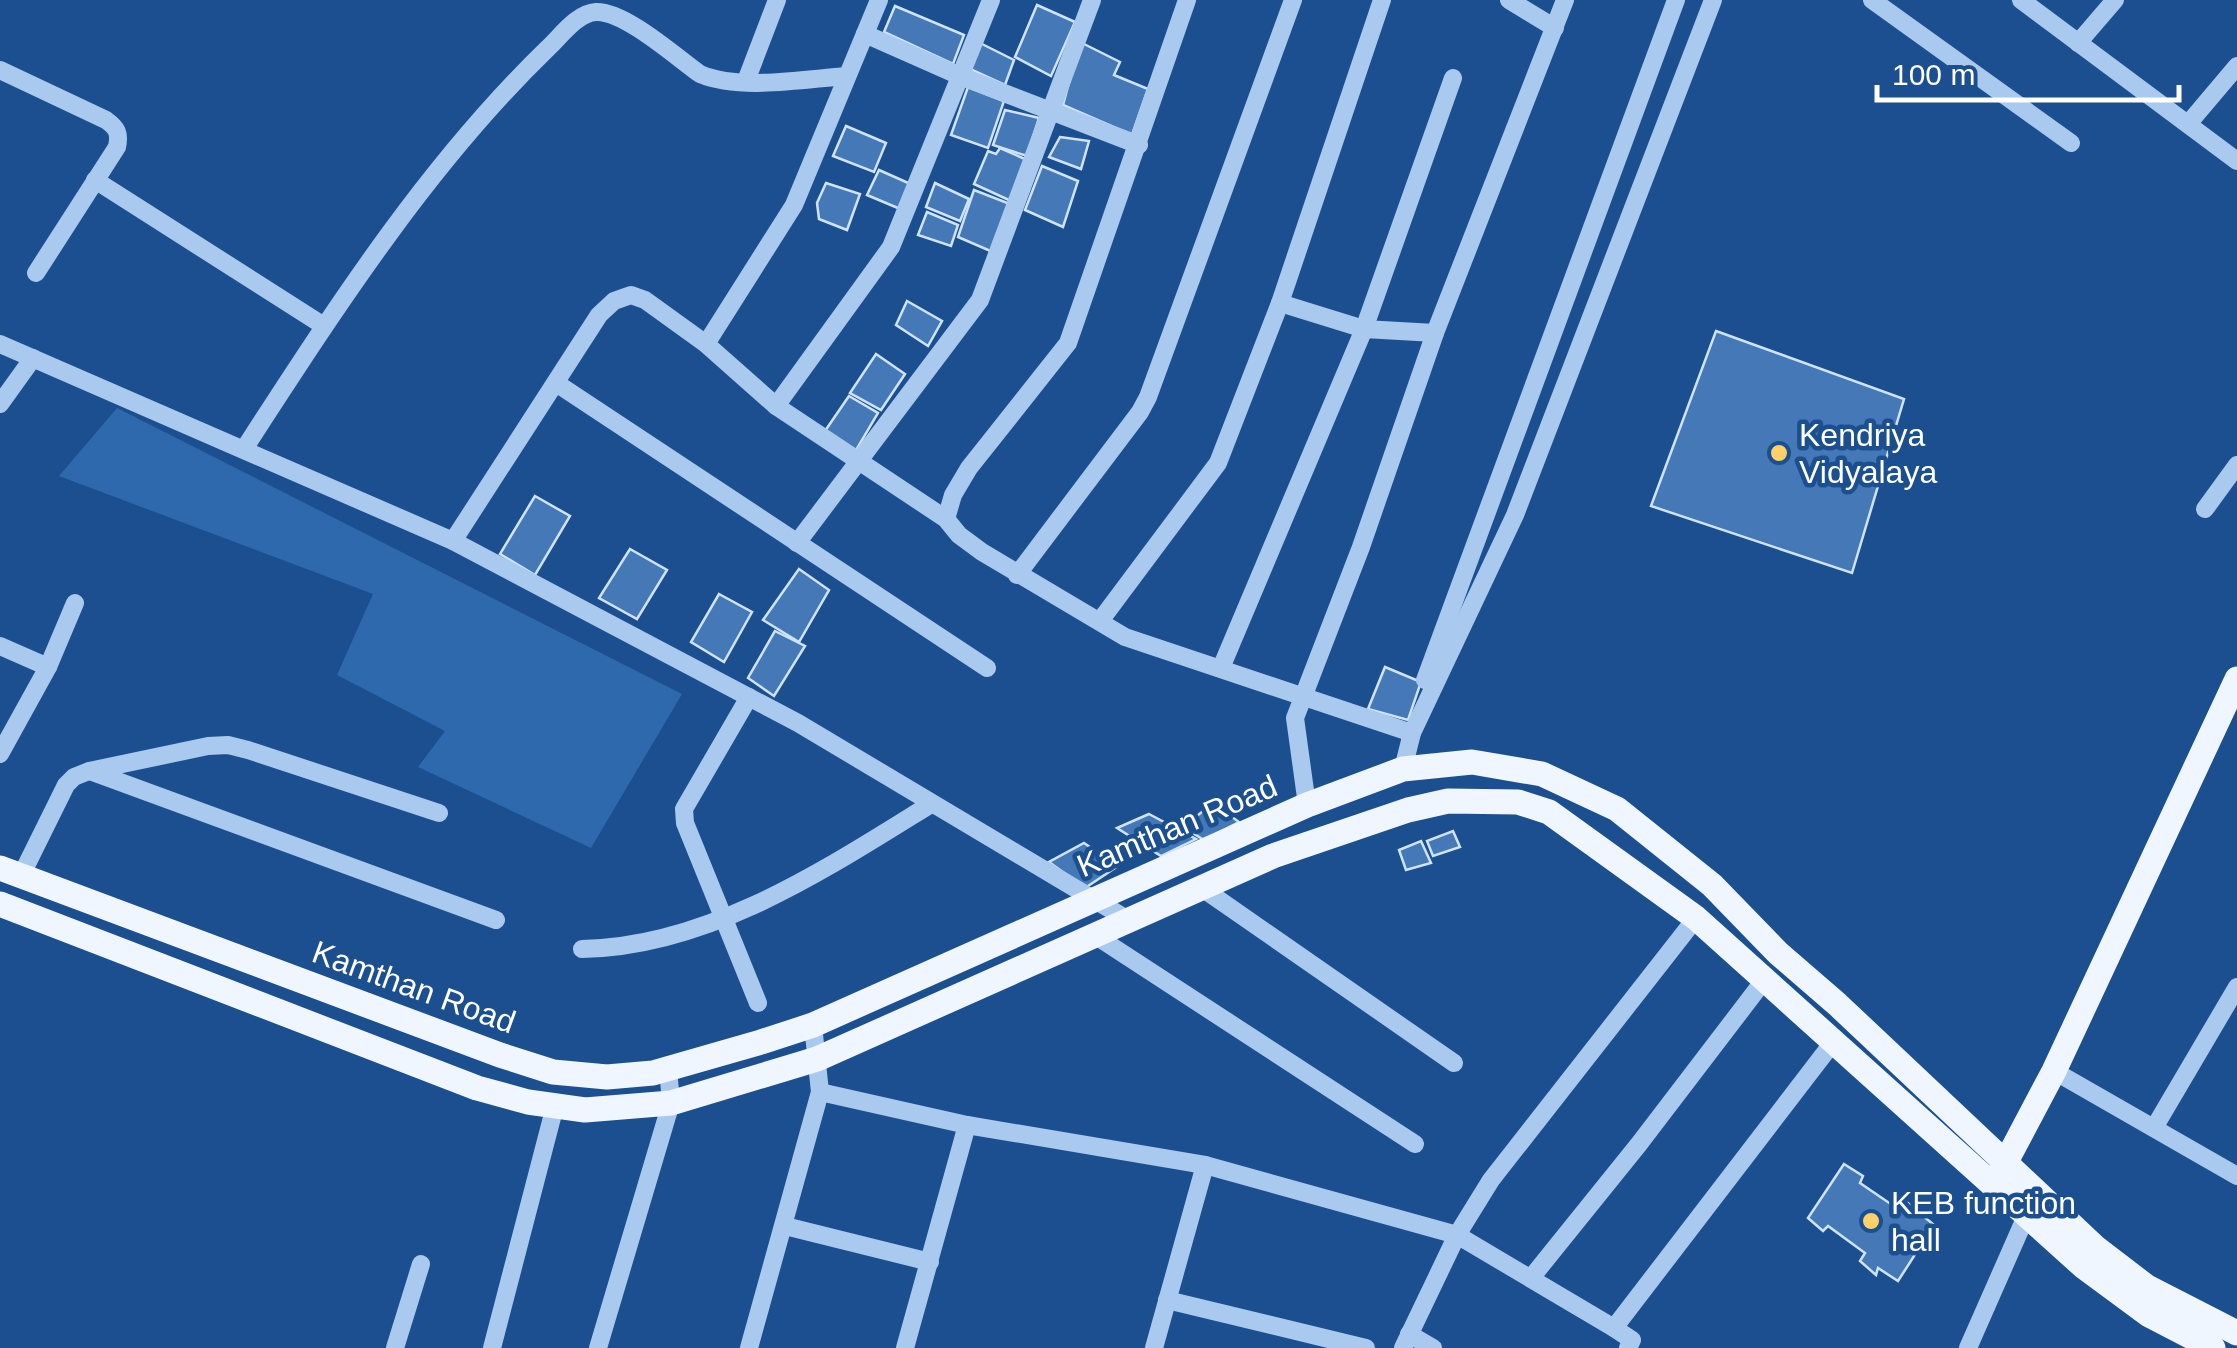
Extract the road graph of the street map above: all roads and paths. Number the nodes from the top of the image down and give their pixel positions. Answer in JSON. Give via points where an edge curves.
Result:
{"nodes":[{"id":1,"x":776,"y":0,"type":"edge"},
{"id":2,"x":880,"y":0,"type":"edge"},
{"id":3,"x":990,"y":0,"type":"edge"},
{"id":4,"x":1092,"y":0,"type":"edge"},
{"id":5,"x":1188,"y":0,"type":"edge"},
{"id":6,"x":1293,"y":0,"type":"edge"},
{"id":7,"x":1382,"y":0,"type":"edge"},
{"id":8,"x":1509,"y":0,"type":"edge"},
{"id":9,"x":1565,"y":0,"type":"edge"},
{"id":10,"x":1676,"y":0,"type":"edge"},
{"id":11,"x":1714,"y":0,"type":"edge"},
{"id":12,"x":1872,"y":0,"type":"edge"},
{"id":13,"x":2021,"y":0,"type":"edge"},
{"id":14,"x":2116,"y":0,"type":"edge"},
{"id":15,"x":1555,"y":28,"type":"junction"},
{"id":16,"x":866,"y":34,"type":"junction"},
{"id":17,"x":2078,"y":43,"type":"junction"},
{"id":18,"x":2237,"y":66,"type":"edge"},
{"id":19,"x":0,"y":70,"type":"edge"},
{"id":20,"x":847,"y":76,"type":"junction"},
{"id":21,"x":960,"y":76,"type":"junction"},
{"id":22,"x":1453,"y":78,"type":"dead end"},
{"id":23,"x":746,"y":81,"type":"junction"},
{"id":24,"x":1053,"y":112,"type":"junction"},
{"id":25,"x":2188,"y":124,"type":"junction"},
{"id":26,"x":2071,"y":143,"type":"dead end"},
{"id":27,"x":1139,"y":145,"type":"junction"},
{"id":28,"x":2237,"y":161,"type":"edge"},
{"id":29,"x":95,"y":180,"type":"junction"},
{"id":30,"x":36,"y":273,"type":"dead end"},
{"id":31,"x":1280,"y":302,"type":"junction"},
{"id":32,"x":324,"y":326,"type":"junction"},
{"id":33,"x":1364,"y":329,"type":"junction"},
{"id":34,"x":1435,"y":334,"type":"junction"},
{"id":35,"x":0,"y":344,"type":"edge"},
{"id":36,"x":706,"y":344,"type":"junction"},
{"id":37,"x":33,"y":358,"type":"junction"},
{"id":38,"x":556,"y":383,"type":"junction"},
{"id":39,"x":0,"y":404,"type":"edge"},
{"id":40,"x":776,"y":406,"type":"junction"},
{"id":41,"x":244,"y":449,"type":"junction"},
{"id":42,"x":860,"y":462,"type":"junction"},
{"id":43,"x":2237,"y":465,"type":"edge"},
{"id":44,"x":2205,"y":510,"type":"dead end"},
{"id":45,"x":946,"y":519,"type":"junction"},
{"id":46,"x":453,"y":541,"type":"junction"},
{"id":47,"x":797,"y":543,"type":"junction"},
{"id":48,"x":1017,"y":574,"type":"junction"},
{"id":49,"x":75,"y":603,"type":"dead end"},
{"id":50,"x":1100,"y":621,"type":"junction"},
{"id":51,"x":0,"y":646,"type":"edge"},
{"id":52,"x":48,"y":667,"type":"junction"},
{"id":53,"x":987,"y":668,"type":"dead end"},
{"id":54,"x":1221,"y":668,"type":"junction"},
{"id":55,"x":2236,"y":684,"type":"edge"},
{"id":56,"x":1304,"y":695,"type":"junction"},
{"id":57,"x":749,"y":697,"type":"junction"},
{"id":58,"x":1409,"y":732,"type":"junction"},
{"id":59,"x":0,"y":754,"type":"edge"},
{"id":60,"x":1472,"y":762,"type":"junction"},
{"id":61,"x":1403,"y":769,"type":"junction"},
{"id":62,"x":89,"y":771,"type":"junction"},
{"id":63,"x":1479,"y":800,"type":"junction"},
{"id":64,"x":931,"y":804,"type":"junction"},
{"id":65,"x":1307,"y":805,"type":"junction"},
{"id":66,"x":439,"y":813,"type":"dead end"},
{"id":67,"x":11,"y":872,"type":"edge"},
{"id":68,"x":1202,"y":888,"type":"junction"},
{"id":69,"x":1090,"y":899,"type":"junction"},
{"id":70,"x":0,"y":904,"type":"edge"},
{"id":71,"x":723,"y":918,"type":"junction"},
{"id":72,"x":1696,"y":918,"type":"junction"},
{"id":73,"x":496,"y":920,"type":"dead end"},
{"id":74,"x":1130,"y":921,"type":"junction"},
{"id":75,"x":1096,"y":936,"type":"junction"},
{"id":76,"x":582,"y":948,"type":"dead end"},
{"id":77,"x":1765,"y":979,"type":"junction"},
{"id":78,"x":318,"y":987,"type":"junction"},
{"id":79,"x":2237,"y":987,"type":"edge"},
{"id":80,"x":758,"y":1003,"type":"dead end"},
{"id":81,"x":300,"y":1022,"type":"junction"},
{"id":82,"x":813,"y":1025,"type":"junction"},
{"id":83,"x":1834,"y":1041,"type":"junction"},
{"id":84,"x":817,"y":1059,"type":"junction"},
{"id":85,"x":1454,"y":1063,"type":"dead end"},
{"id":86,"x":668,"y":1068,"type":"junction"},
{"id":87,"x":2054,"y":1071,"type":"junction"},
{"id":88,"x":820,"y":1092,"type":"junction"},
{"id":89,"x":671,"y":1103,"type":"junction"},
{"id":90,"x":555,"y":1106,"type":"junction"},
{"id":91,"x":967,"y":1125,"type":"junction"},
{"id":92,"x":2154,"y":1128,"type":"junction"},
{"id":93,"x":1415,"y":1144,"type":"dead end"},
{"id":94,"x":1205,"y":1166,"type":"junction"},
{"id":95,"x":2000,"y":1174,"type":"junction"},
{"id":96,"x":2237,"y":1176,"type":"edge"},
{"id":97,"x":2028,"y":1214,"type":"junction"},
{"id":98,"x":785,"y":1226,"type":"junction"},
{"id":99,"x":1457,"y":1234,"type":"junction"},
{"id":100,"x":930,"y":1262,"type":"junction"},
{"id":101,"x":421,"y":1264,"type":"dead end"},
{"id":102,"x":1531,"y":1278,"type":"junction"},
{"id":103,"x":1168,"y":1300,"type":"junction"},
{"id":104,"x":1614,"y":1328,"type":"junction"},
{"id":105,"x":2237,"y":1333,"type":"edge"},
{"id":106,"x":1406,"y":1341,"type":"edge"},
{"id":107,"x":396,"y":1348,"type":"edge"},
{"id":108,"x":492,"y":1348,"type":"edge"},
{"id":109,"x":598,"y":1348,"type":"edge"},
{"id":110,"x":749,"y":1348,"type":"edge"},
{"id":111,"x":905,"y":1348,"type":"edge"},
{"id":112,"x":1154,"y":1348,"type":"edge"},
{"id":113,"x":1366,"y":1348,"type":"edge"},
{"id":114,"x":1434,"y":1348,"type":"edge"},
{"id":115,"x":1628,"y":1348,"type":"edge"},
{"id":116,"x":1968,"y":1348,"type":"edge"},
{"id":117,"x":2213,"y":1348,"type":"edge"}],
"edges":[{"from":1,"to":23,"type":"street"},
{"from":2,"to":16,"type":"street"},
{"from":3,"to":21,"type":"street"},
{"from":4,"to":24,"type":"street"},
{"from":5,"to":27,"type":"street"},
{"from":6,"to":48,"type":"street","via":[[1148,396]]},
{"from":7,"to":31,"type":"street"},
{"from":8,"to":15,"type":"street"},
{"from":9,"to":15,"type":"street"},
{"from":10,"to":58,"type":"street"},
{"from":11,"to":58,"type":"street","via":[[1514,514]]},
{"from":12,"to":26,"type":"street"},
{"from":13,"to":17,"type":"street"},
{"from":14,"to":17,"type":"street"},
{"from":15,"to":34,"type":"street"},
{"from":16,"to":20,"type":"street"},
{"from":16,"to":21,"type":"street"},
{"from":17,"to":25,"type":"street"},
{"from":18,"to":25,"type":"street"},
{"from":19,"to":29,"type":"street","via":[[116,127],[116,147]]},
{"from":20,"to":23,"type":"street"},
{"from":20,"to":36,"type":"street","via":[[794,205]]},
{"from":21,"to":24,"type":"street"},
{"from":21,"to":40,"type":"street","via":[[892,247]]},
{"from":22,"to":33,"type":"street"},
{"from":23,"to":32,"type":"street","via":[[700,74],[608,14],[581,16],[422,189]]},
{"from":24,"to":27,"type":"street"},
{"from":24,"to":42,"type":"street","via":[[980,300]]},
{"from":25,"to":28,"type":"street"},
{"from":27,"to":45,"type":"street","via":[[1068,343],[969,468]]},
{"from":29,"to":30,"type":"street"},
{"from":29,"to":32,"type":"street"},
{"from":31,"to":33,"type":"street"},
{"from":31,"to":50,"type":"street","via":[[1218,464]]},
{"from":32,"to":41,"type":"street"},
{"from":33,"to":34,"type":"street"},
{"from":33,"to":54,"type":"street"},
{"from":34,"to":56,"type":"street"},
{"from":35,"to":37,"type":"street"},
{"from":36,"to":38,"type":"street","via":[[631,295],[599,315]]},
{"from":36,"to":40,"type":"street"},
{"from":37,"to":39,"type":"street"},
{"from":37,"to":41,"type":"street"},
{"from":38,"to":46,"type":"street"},
{"from":38,"to":47,"type":"street"},
{"from":40,"to":42,"type":"street"},
{"from":41,"to":46,"type":"street"},
{"from":42,"to":45,"type":"street"},
{"from":42,"to":47,"type":"street"},
{"from":43,"to":44,"type":"street"},
{"from":45,"to":48,"type":"street"},
{"from":46,"to":57,"type":"street"},
{"from":47,"to":53,"type":"street"},
{"from":48,"to":50,"type":"street"},
{"from":49,"to":52,"type":"street"},
{"from":50,"to":54,"type":"street","via":[[1125,637]]},
{"from":51,"to":52,"type":"street"},
{"from":52,"to":59,"type":"street"},
{"from":54,"to":56,"type":"street"},
{"from":55,"to":87,"type":"main road"},
{"from":56,"to":58,"type":"street"},
{"from":56,"to":65,"type":"street","via":[[1294,718]]},
{"from":57,"to":64,"type":"street"},
{"from":57,"to":71,"type":"street","via":[[684,809]]},
{"from":58,"to":61,"type":"street"},
{"from":60,"to":61,"type":"main road","name":"Kamthan Road"},
{"from":60,"to":63,"type":"main road"},
{"from":60,"to":95,"type":"main road","name":"Kamthan Road","via":[[1542,774],[1617,809],[1712,885],[1838,1004]]},
{"from":61,"to":65,"type":"main road","name":"Kamthan Road"},
{"from":62,"to":66,"type":"street","via":[[228,745]]},
{"from":62,"to":67,"type":"street","via":[[66,786]]},
{"from":62,"to":73,"type":"street"},
{"from":63,"to":68,"type":"main road","name":"Kamthan Road","via":[[1408,810]]},
{"from":63,"to":72,"type":"main road","name":"Kamthan Road","via":[[1549,812]]},
{"from":64,"to":69,"type":"street"},
{"from":64,"to":71,"type":"street"},
{"from":65,"to":69,"type":"main road","name":"Kamthan Road"},
{"from":67,"to":78,"type":"main road","name":"Kamthan Road"},
{"from":68,"to":74,"type":"main road","name":"Kamthan Road"},
{"from":68,"to":85,"type":"street"},
{"from":69,"to":74,"type":"street"},
{"from":69,"to":82,"type":"main road","name":"Kamthan Road"},
{"from":70,"to":81,"type":"main road","name":"Kamthan Road"},
{"from":71,"to":76,"type":"street","via":[[621,948]]},
{"from":71,"to":80,"type":"street"},
{"from":72,"to":77,"type":"main road","name":"Kamthan Road"},
{"from":72,"to":99,"type":"street","via":[[1491,1180]]},
{"from":74,"to":75,"type":"main road","name":"Kamthan Road"},
{"from":75,"to":84,"type":"main road","name":"Kamthan Road"},
{"from":75,"to":93,"type":"street"},
{"from":77,"to":83,"type":"main road","name":"Kamthan Road"},
{"from":77,"to":102,"type":"street"},
{"from":78,"to":81,"type":"main road"},
{"from":78,"to":86,"type":"main road","name":"Kamthan Road","via":[[552,1072],[607,1078]]},
{"from":79,"to":92,"type":"street"},
{"from":81,"to":90,"type":"main road","name":"Kamthan Road","via":[[477,1088]]},
{"from":82,"to":84,"type":"street"},
{"from":82,"to":86,"type":"main road","name":"Kamthan Road"},
{"from":83,"to":95,"type":"main road","name":"Kamthan Road"},
{"from":83,"to":104,"type":"street"},
{"from":84,"to":88,"type":"street"},
{"from":84,"to":89,"type":"main road","name":"Kamthan Road"},
{"from":86,"to":89,"type":"street"},
{"from":87,"to":92,"type":"street"},
{"from":87,"to":95,"type":"main road"},
{"from":88,"to":91,"type":"street"},
{"from":88,"to":98,"type":"street"},
{"from":89,"to":90,"type":"main road","name":"Kamthan Road"},
{"from":89,"to":109,"type":"street"},
{"from":90,"to":108,"type":"street"},
{"from":91,"to":94,"type":"street"},
{"from":91,"to":100,"type":"street"},
{"from":92,"to":96,"type":"street"},
{"from":94,"to":99,"type":"street"},
{"from":94,"to":103,"type":"street"},
{"from":95,"to":97,"type":"main road","name":"Kamthan Road"},
{"from":95,"to":105,"type":"main road","name":"Kamthan Road","via":[[2147,1287]]},
{"from":97,"to":116,"type":"street"},
{"from":97,"to":117,"type":"main road","name":"Kamthan Road","via":[[2084,1268],[2149,1316]]},
{"from":98,"to":100,"type":"street"},
{"from":98,"to":110,"type":"street"},
{"from":99,"to":102,"type":"street"},
{"from":99,"to":106,"type":"street"},
{"from":100,"to":111,"type":"street"},
{"from":101,"to":107,"type":"street"},
{"from":102,"to":104,"type":"street"},
{"from":103,"to":112,"type":"street"},
{"from":103,"to":113,"type":"street"},
{"from":104,"to":115,"type":"street","via":[[1632,1340]]},
{"from":106,"to":114,"type":"street"}]}
